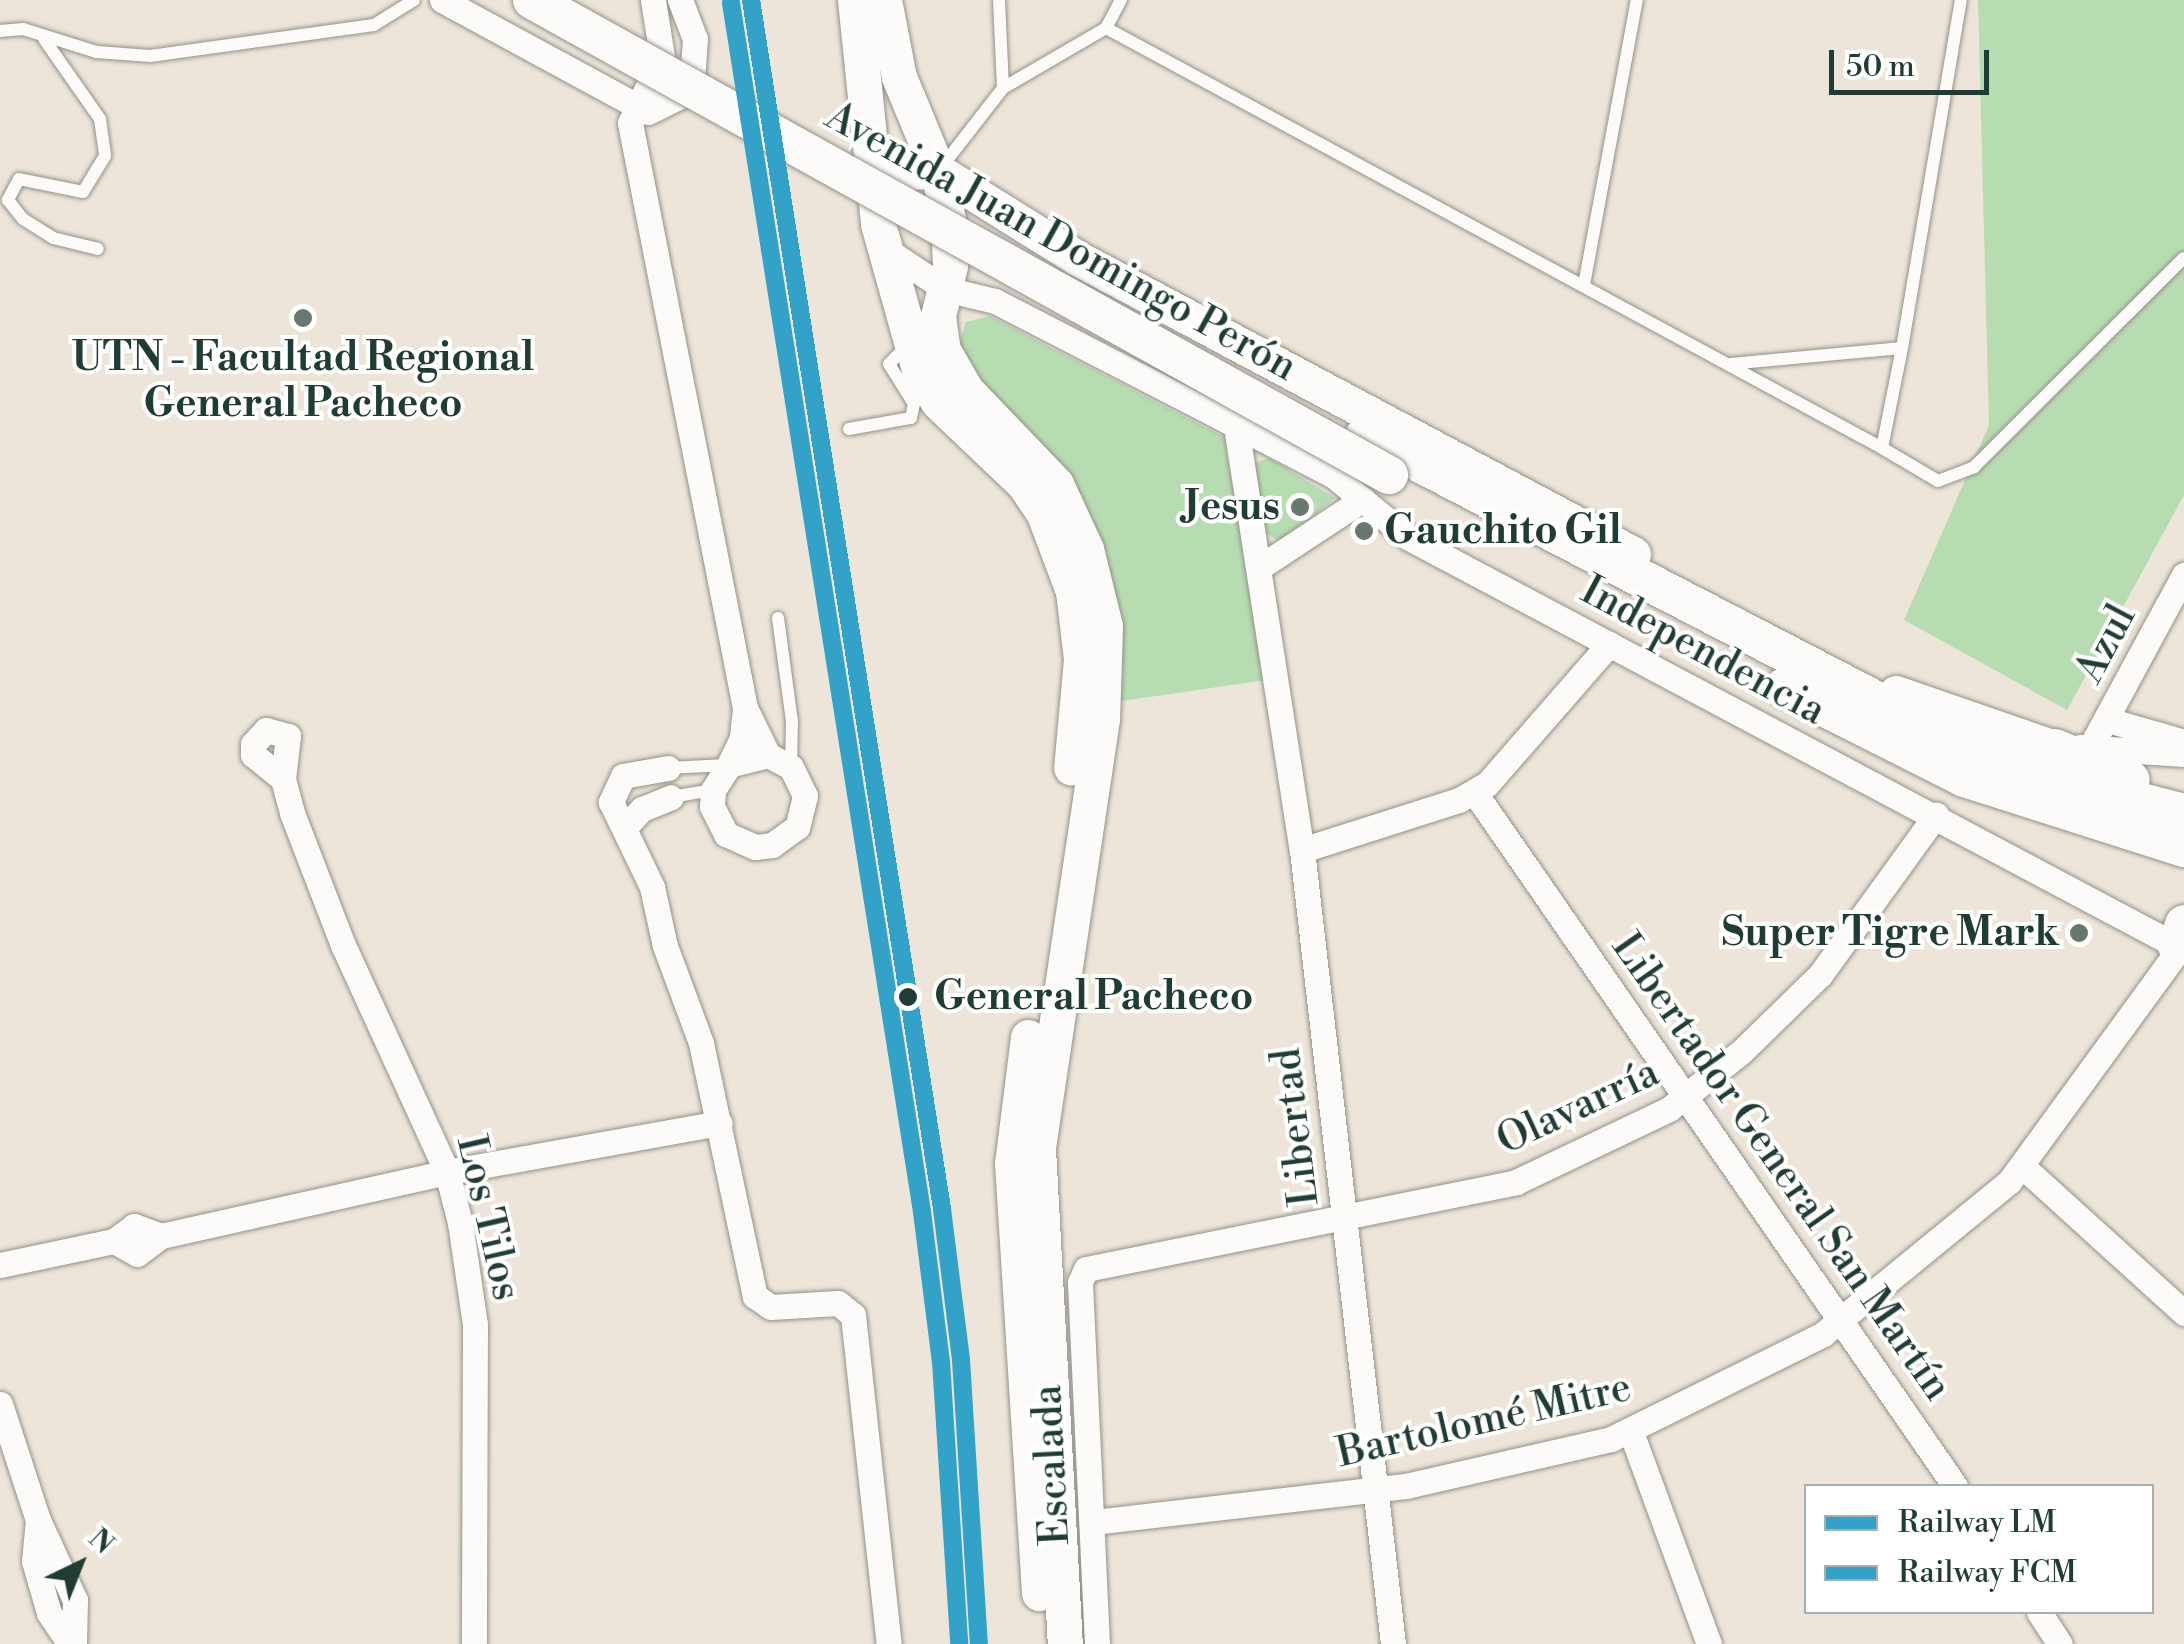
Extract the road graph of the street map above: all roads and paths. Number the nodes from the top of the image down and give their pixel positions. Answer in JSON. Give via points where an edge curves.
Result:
{"nodes":[{"id":1,"x":414,"y":0,"type":"edge"},
{"id":2,"x":442,"y":0,"type":"edge"},
{"id":3,"x":532,"y":0,"type":"edge"},
{"id":4,"x":581,"y":0,"type":"edge"},
{"id":5,"x":654,"y":0,"type":"edge"},
{"id":6,"x":680,"y":0,"type":"edge"},
{"id":7,"x":855,"y":0,"type":"edge"},
{"id":8,"x":884,"y":0,"type":"edge"},
{"id":9,"x":999,"y":0,"type":"edge"},
{"id":10,"x":1121,"y":0,"type":"edge"},
{"id":11,"x":1637,"y":0,"type":"edge"},
{"id":12,"x":1961,"y":0,"type":"edge"},
{"id":13,"x":1106,"y":28,"type":"junction"},
{"id":14,"x":0,"y":31,"type":"edge"},
{"id":15,"x":38,"y":34,"type":"junction"},
{"id":16,"x":1002,"y":88,"type":"junction"},
{"id":17,"x":633,"y":109,"type":"junction"},
{"id":18,"x":938,"y":171,"type":"junction"},
{"id":19,"x":871,"y":174,"type":"junction"},
{"id":20,"x":885,"y":248,"type":"junction"},
{"id":21,"x":98,"y":250,"type":"dead end"},
{"id":22,"x":2184,"y":258,"type":"edge"},
{"id":23,"x":1584,"y":285,"type":"junction"},
{"id":24,"x":945,"y":289,"type":"junction"},
{"id":25,"x":910,"y":343,"type":"junction"},
{"id":26,"x":1902,"y":348,"type":"junction"},
{"id":27,"x":1731,"y":364,"type":"junction"},
{"id":28,"x":1236,"y":426,"type":"junction"},
{"id":29,"x":849,"y":430,"type":"dead end"},
{"id":30,"x":1882,"y":448,"type":"junction"},
{"id":31,"x":1376,"y":487,"type":"junction"},
{"id":32,"x":1260,"y":567,"type":"junction"},
{"id":33,"x":2184,"y":576,"type":"edge"},
{"id":34,"x":778,"y":618,"type":"dead end"},
{"id":35,"x":1609,"y":644,"type":"junction"},
{"id":36,"x":745,"y":708,"type":"junction"},
{"id":37,"x":2108,"y":720,"type":"junction"},
{"id":38,"x":2184,"y":742,"type":"edge"},
{"id":39,"x":2073,"y":747,"type":"junction"},
{"id":40,"x":2184,"y":754,"type":"edge"},
{"id":41,"x":779,"y":761,"type":"junction"},
{"id":42,"x":729,"y":764,"type":"junction"},
{"id":43,"x":668,"y":768,"type":"joint"},
{"id":44,"x":283,"y":780,"type":"dead end"},
{"id":45,"x":714,"y":790,"type":"junction"},
{"id":46,"x":1474,"y":793,"type":"junction"},
{"id":47,"x":671,"y":797,"type":"joint"},
{"id":48,"x":2184,"y":802,"type":"edge"},
{"id":49,"x":2184,"y":813,"type":"edge"},
{"id":50,"x":1936,"y":815,"type":"junction"},
{"id":51,"x":624,"y":827,"type":"junction"},
{"id":52,"x":1302,"y":850,"type":"junction"},
{"id":53,"x":2184,"y":864,"type":"edge"},
{"id":54,"x":2182,"y":938,"type":"edge"},
{"id":55,"x":1689,"y":1096,"type":"junction"},
{"id":56,"x":720,"y":1123,"type":"junction"},
{"id":57,"x":2022,"y":1166,"type":"junction"},
{"id":58,"x":447,"y":1172,"type":"junction"},
{"id":59,"x":1344,"y":1220,"type":"junction"},
{"id":60,"x":0,"y":1265,"type":"edge"},
{"id":61,"x":1080,"y":1282,"type":"joint"},
{"id":62,"x":2184,"y":1314,"type":"edge"},
{"id":63,"x":1843,"y":1320,"type":"junction"},
{"id":64,"x":0,"y":1404,"type":"edge"},
{"id":65,"x":1631,"y":1432,"type":"junction"},
{"id":66,"x":1954,"y":1484,"type":"edge"},
{"id":67,"x":1376,"y":1491,"type":"junction"},
{"id":68,"x":1094,"y":1522,"type":"junction"},
{"id":69,"x":2040,"y":1614,"type":"edge"},
{"id":70,"x":72,"y":1644,"type":"edge"},
{"id":71,"x":474,"y":1644,"type":"edge"},
{"id":72,"x":889,"y":1644,"type":"edge"},
{"id":73,"x":1041,"y":1644,"type":"edge"},
{"id":74,"x":1065,"y":1644,"type":"edge"},
{"id":75,"x":1097,"y":1644,"type":"edge"},
{"id":76,"x":1393,"y":1644,"type":"edge"},
{"id":77,"x":1709,"y":1644,"type":"edge"},
{"id":78,"x":2060,"y":1644,"type":"edge"}],
"edges":[{"from":1,"to":15,"type":"lane","via":[[374,26],[150,56],[97,52]]},
{"from":2,"to":17,"type":"street"},
{"from":3,"to":31,"type":"main road","name":"Avenida Juan Domingo Perón","bridge":true},
{"from":4,"to":49,"type":"main road","via":[[1365,436],[1947,737],[2048,778]]},
{"from":5,"to":17,"type":"street","via":[[662,57]]},
{"from":6,"to":17,"type":"street","via":[[695,39],[692,80],[666,107]]},
{"from":7,"to":19,"type":"main road"},
{"from":8,"to":18,"type":"main road","via":[[899,76]]},
{"from":9,"to":16,"type":"lane"},
{"from":10,"to":13,"type":"lane"},
{"from":11,"to":23,"type":"lane"},
{"from":12,"to":26,"type":"lane"},
{"from":13,"to":16,"type":"lane"},
{"from":13,"to":23,"type":"lane"},
{"from":14,"to":15,"type":"lane"},
{"from":15,"to":21,"type":"lane","via":[[94,106],[105,156],[82,192],[19,179],[8,200],[23,220],[54,238]]},
{"from":16,"to":18,"type":"lane"},
{"from":17,"to":36,"type":"street","via":[[632,144]]},
{"from":18,"to":19,"type":"main road"},
{"from":18,"to":24,"type":"main road","via":[[951,250]]},
{"from":18,"to":39,"type":"main road","via":[[1077,258],[1887,688],[1976,726]]},
{"from":19,"to":20,"type":"main road"},
{"from":20,"to":24,"type":"street","name":"Independencia"},
{"from":20,"to":25,"type":"main road"},
{"from":22,"to":30,"type":"lane","via":[[1974,467],[1938,481]]},
{"from":23,"to":27,"type":"lane"},
{"from":24,"to":28,"type":"street","name":"Independencia","via":[[995,301]]},
{"from":24,"to":74,"type":"main road","via":[[938,316],[943,350],[966,390],[1056,484],[1086,549],[1105,626],[1102,719],[1038,1148]]},
{"from":25,"to":29,"type":"lane","via":[[889,364],[914,404],[911,418]]},
{"from":25,"to":73,"type":"main road","via":[[926,387],[1024,484],[1044,514],[1073,591],[1079,630],[1076,734],[1012,1147]]},
{"from":26,"to":27,"type":"lane"},
{"from":26,"to":30,"type":"lane"},
{"from":27,"to":30,"type":"lane"},
{"from":28,"to":31,"type":"street","name":"Independencia","via":[[1334,476]]},
{"from":28,"to":32,"type":"street","name":"Libertad"},
{"from":31,"to":32,"type":"street"},
{"from":31,"to":35,"type":"street","name":"Independencia","via":[[1408,538]]},
{"from":31,"to":53,"type":"main road","name":"Avenida Juan Domingo Perón","via":[[1912,753]]},
{"from":32,"to":52,"type":"street","name":"Libertad"},
{"from":33,"to":37,"type":"street","name":"Azul"},
{"from":34,"to":41,"type":"lane","via":[[792,721]]},
{"from":35,"to":46,"type":"street"},
{"from":35,"to":50,"type":"street","name":"Independencia"},
{"from":36,"to":41,"type":"street"},
{"from":36,"to":42,"type":"street","via":[[742,738]]},
{"from":37,"to":38,"type":"street"},
{"from":37,"to":39,"type":"street","name":"Azul"},
{"from":39,"to":40,"type":"street"},
{"from":39,"to":48,"type":"main road"},
{"from":41,"to":42,"type":"street"},
{"from":41,"to":45,"type":"street","via":[[800,780],[804,812],[797,827],[772,845],[756,847],[726,834],[712,806]]},
{"from":42,"to":43,"type":"lane"},
{"from":42,"to":45,"type":"street"},
{"from":43,"to":51,"type":"street","via":[[615,783],[611,802]]},
{"from":44,"to":58,"type":"street","name":"Los Tilos","via":[[343,945]]},
{"from":45,"to":47,"type":"lane"},
{"from":46,"to":52,"type":"street"},
{"from":46,"to":55,"type":"street","name":"Libertador General San Martín"},
{"from":47,"to":51,"type":"street","via":[[642,809]]},
{"from":50,"to":54,"type":"street","name":"Independencia"},
{"from":50,"to":55,"type":"street","name":"Olavarría","via":[[1820,975]]},
{"from":51,"to":56,"type":"street","via":[[652,887]]},
{"from":52,"to":59,"type":"street","name":"Libertad"},
{"from":54,"to":57,"type":"street","name":"Bartolomé Mitre"},
{"from":55,"to":59,"type":"street","name":"Olavarría","via":[[1530,1178]]},
{"from":55,"to":63,"type":"street","name":"Libertador General San Martín"},
{"from":56,"to":58,"type":"street"},
{"from":56,"to":72,"type":"street","via":[[754,1296],[771,1307],[838,1303],[853,1315]]},
{"from":57,"to":62,"type":"street"},
{"from":57,"to":63,"type":"street","name":"Bartolomé Mitre"},
{"from":58,"to":60,"type":"street","via":[[162,1236],[137,1254],[114,1241]]},
{"from":58,"to":71,"type":"street","name":"Los Tilos","via":[[475,1324]]},
{"from":59,"to":61,"type":"street","name":"Olavarría","via":[[1102,1262],[1086,1269]]},
{"from":59,"to":67,"type":"street","name":"Libertad"},
{"from":61,"to":68,"type":"street","name":"Escalada"},
{"from":63,"to":65,"type":"street","name":"Bartolomé Mitre"},
{"from":63,"to":66,"type":"street","name":"Libertador General San Martín"},
{"from":64,"to":70,"type":"street","via":[[38,1520],[75,1600]]},
{"from":65,"to":67,"type":"street","name":"Bartolomé Mitre"},
{"from":65,"to":77,"type":"street"},
{"from":67,"to":68,"type":"street","name":"Bartolomé Mitre"},
{"from":67,"to":76,"type":"street","name":"Libertad"},
{"from":68,"to":75,"type":"street","name":"Escalada"},
{"from":69,"to":78,"type":"street"}]}
